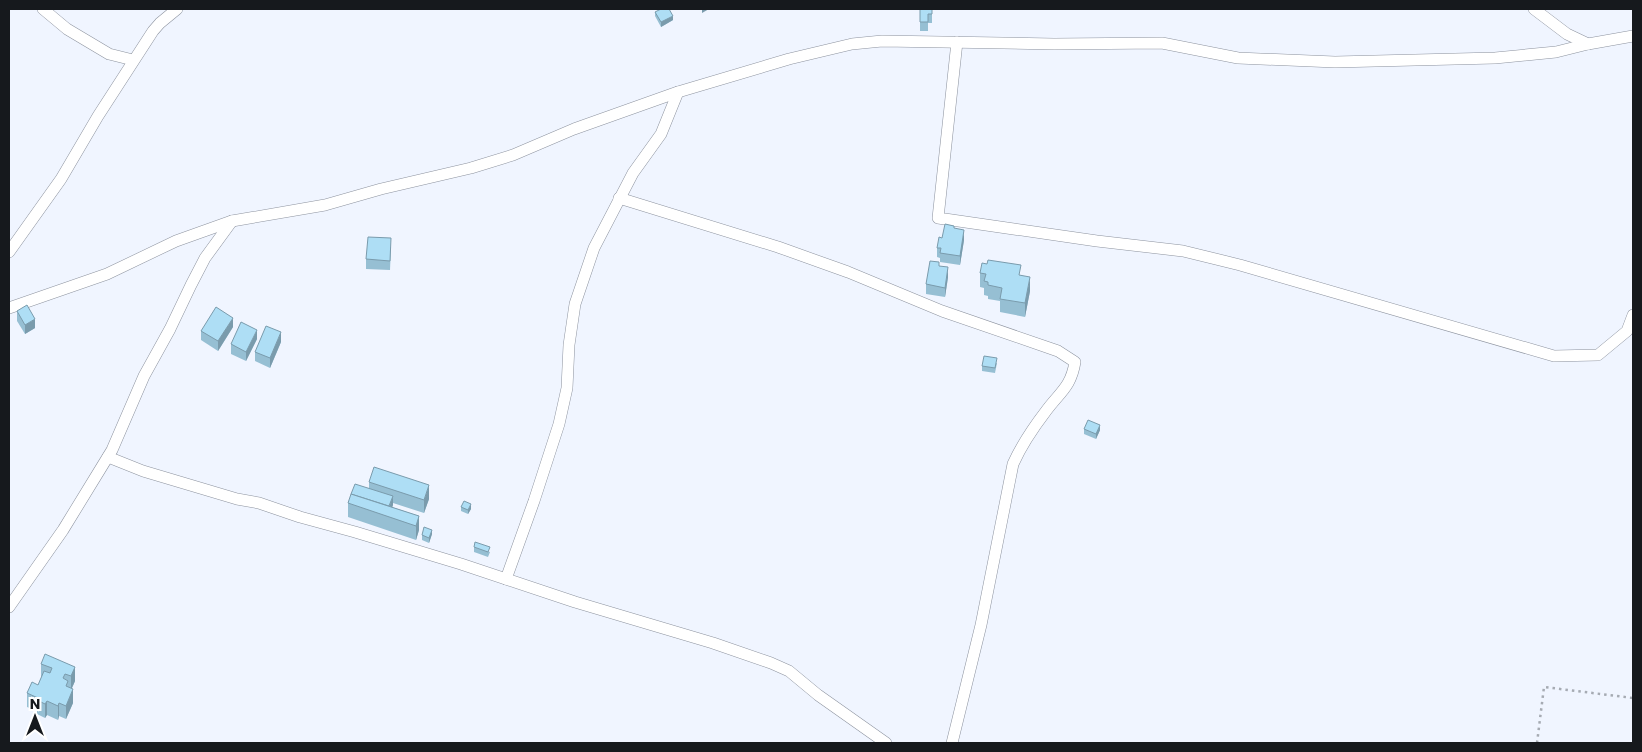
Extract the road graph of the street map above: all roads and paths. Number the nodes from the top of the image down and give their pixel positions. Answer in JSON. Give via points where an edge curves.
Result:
{"nodes":[{"id":1,"x":43,"y":9,"type":"edge"},
{"id":2,"x":176,"y":9,"type":"edge"},
{"id":3,"x":1534,"y":9,"type":"edge"},
{"id":4,"x":1633,"y":36,"type":"edge"},
{"id":5,"x":957,"y":42,"type":"junction"},
{"id":6,"x":1588,"y":44,"type":"junction"},
{"id":7,"x":134,"y":60,"type":"junction"},
{"id":8,"x":678,"y":92,"type":"junction"},
{"id":9,"x":619,"y":198,"type":"junction"},
{"id":10,"x":232,"y":221,"type":"junction"},
{"id":11,"x":9,"y":252,"type":"edge"},
{"id":12,"x":9,"y":308,"type":"edge"},
{"id":13,"x":1633,"y":315,"type":"edge"},
{"id":14,"x":108,"y":457,"type":"junction"},
{"id":15,"x":506,"y":579,"type":"junction"},
{"id":16,"x":9,"y":607,"type":"edge"},
{"id":17,"x":1633,"y":698,"type":"edge"},
{"id":18,"x":886,"y":743,"type":"edge"},
{"id":19,"x":952,"y":743,"type":"edge"},
{"id":20,"x":1537,"y":743,"type":"edge"}],
"edges":[{"from":1,"to":7,"type":"street","via":[[67,29],[109,54]]},
{"from":2,"to":7,"type":"street","via":[[153,31]]},
{"from":3,"to":6,"type":"street","via":[[1567,34]]},
{"from":4,"to":6,"type":"street"},
{"from":5,"to":6,"type":"street","via":[[1162,43],[1238,58],[1335,62],[1495,58],[1556,52]]},
{"from":5,"to":8,"type":"street","via":[[852,44],[789,58]]},
{"from":5,"to":13,"type":"street","via":[[938,218],[1183,251],[1554,356],[1598,355],[1627,330]]},
{"from":7,"to":11,"type":"street","via":[[61,179]]},
{"from":8,"to":9,"type":"street","via":[[660,134]]},
{"from":8,"to":10,"type":"street","via":[[514,155],[471,168],[325,205]]},
{"from":9,"to":15,"type":"street","via":[[594,248],[575,304],[568,345],[567,388],[559,424]]},
{"from":9,"to":19,"type":"street","via":[[778,247],[942,311],[1058,350],[1075,362],[1068,386],[1022,444],[1013,464],[981,625]]},
{"from":10,"to":12,"type":"street","via":[[176,241],[106,274]]},
{"from":10,"to":14,"type":"street","via":[[205,258],[144,376]]},
{"from":14,"to":15,"type":"street","via":[[143,472]]},
{"from":14,"to":16,"type":"street","via":[[63,530]]},
{"from":15,"to":18,"type":"street","via":[[771,662],[789,671]]},
{"from":17,"to":20,"type":"path","via":[[1544,687]]}]}
